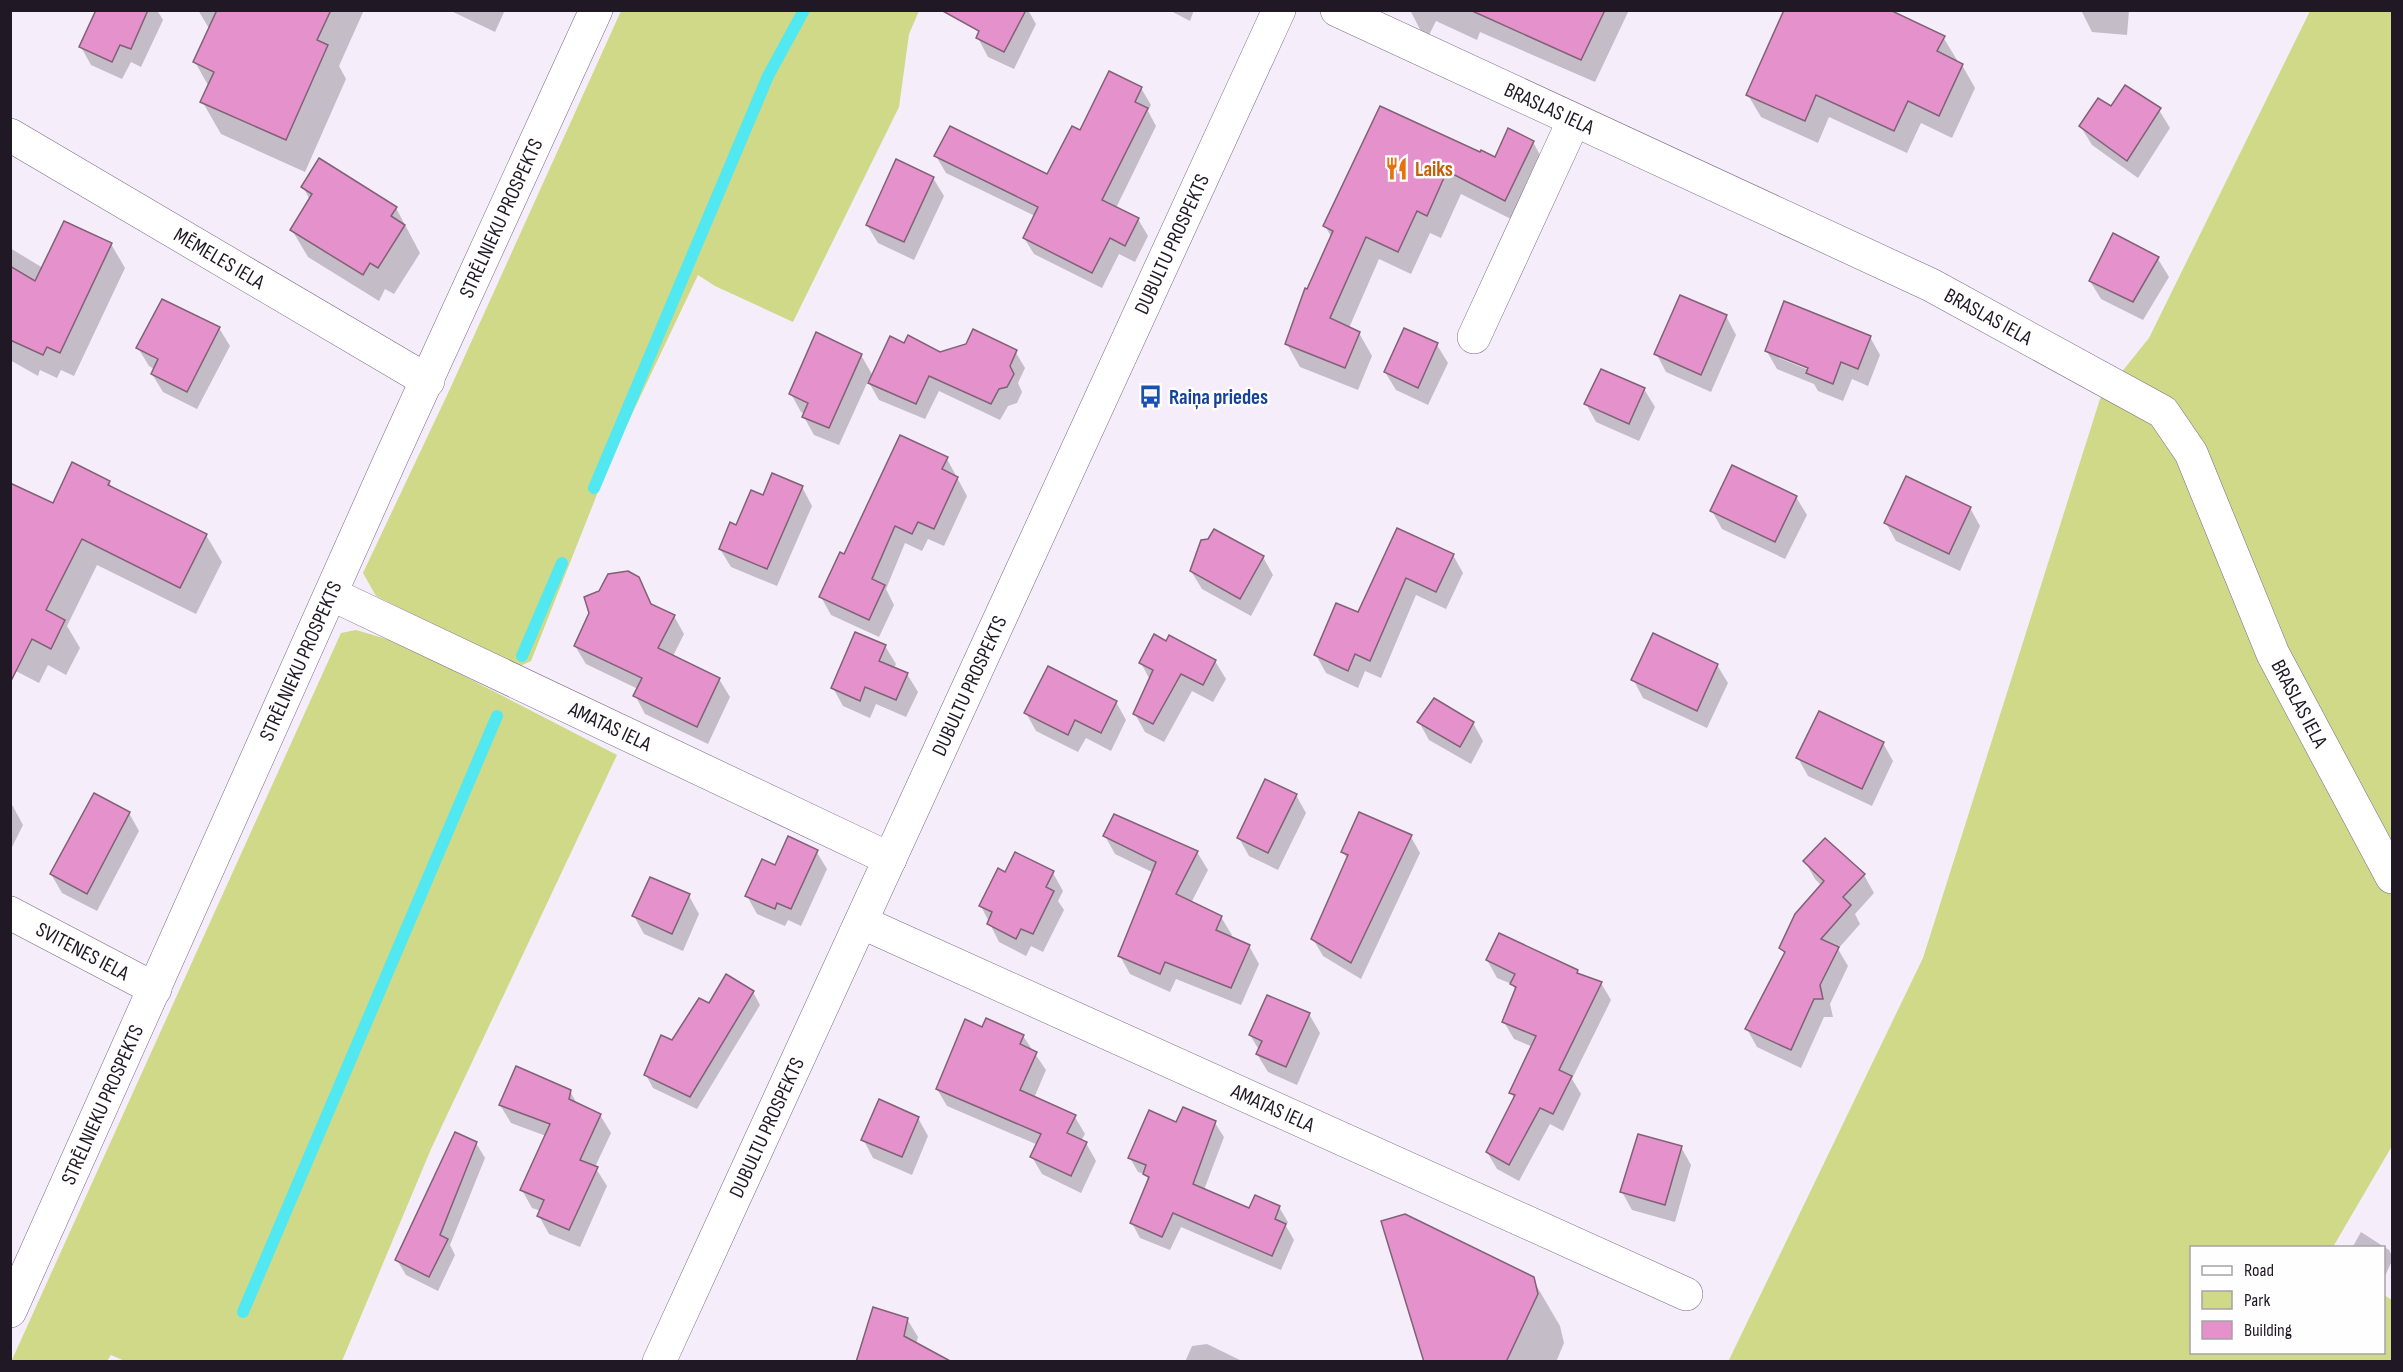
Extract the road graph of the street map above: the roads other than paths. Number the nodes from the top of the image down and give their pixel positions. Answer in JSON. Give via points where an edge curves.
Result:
{"nodes":[{"id":1,"x":596,"y":10,"type":"edge"},
{"id":2,"x":1279,"y":10,"type":"edge"},
{"id":3,"x":1337,"y":10,"type":"edge"},
{"id":4,"x":1574,"y":120,"type":"junction"},
{"id":5,"x":10,"y":135,"type":"edge"},
{"id":6,"x":1474,"y":337,"type":"dead end"},
{"id":7,"x":428,"y":381,"type":"junction"},
{"id":8,"x":332,"y":594,"type":"junction"},
{"id":9,"x":890,"y":859,"type":"junction"},
{"id":10,"x":2392,"y":877,"type":"edge"},
{"id":11,"x":10,"y":913,"type":"edge"},
{"id":12,"x":861,"y":922,"type":"junction"},
{"id":13,"x":154,"y":989,"type":"junction"},
{"id":14,"x":1686,"y":1293,"type":"dead end"},
{"id":15,"x":10,"y":1311,"type":"edge"},
{"id":16,"x":659,"y":1362,"type":"edge"}],
"edges":[{"from":1,"to":7,"type":"street","name":"STRĒLNIEKU PROSPEKTS"},
{"from":2,"to":9,"type":"street","name":"DUBULTU PROSPEKTS"},
{"from":3,"to":4,"type":"street","name":"BRASLAS IELA"},
{"from":4,"to":6,"type":"street"},
{"from":4,"to":10,"type":"street","name":"BRASLAS IELA","via":[[1930,285],[2163,412],[2191,453],[2273,654]]},
{"from":5,"to":7,"type":"street","name":"MĒMELES IELA"},
{"from":7,"to":8,"type":"street","name":"STRĒLNIEKU PROSPEKTS"},
{"from":8,"to":9,"type":"street","name":"AMATAS IELA"},
{"from":8,"to":13,"type":"street","name":"STRĒLNIEKU PROSPEKTS"},
{"from":9,"to":12,"type":"street","name":"DUBULTU PROSPEKTS"},
{"from":11,"to":13,"type":"street","name":"SVITENES IELA"},
{"from":12,"to":14,"type":"street","name":"AMATAS IELA"},
{"from":12,"to":16,"type":"street","name":"DUBULTU PROSPEKTS"},
{"from":13,"to":15,"type":"street","name":"STRĒLNIEKU PROSPEKTS"}]}
